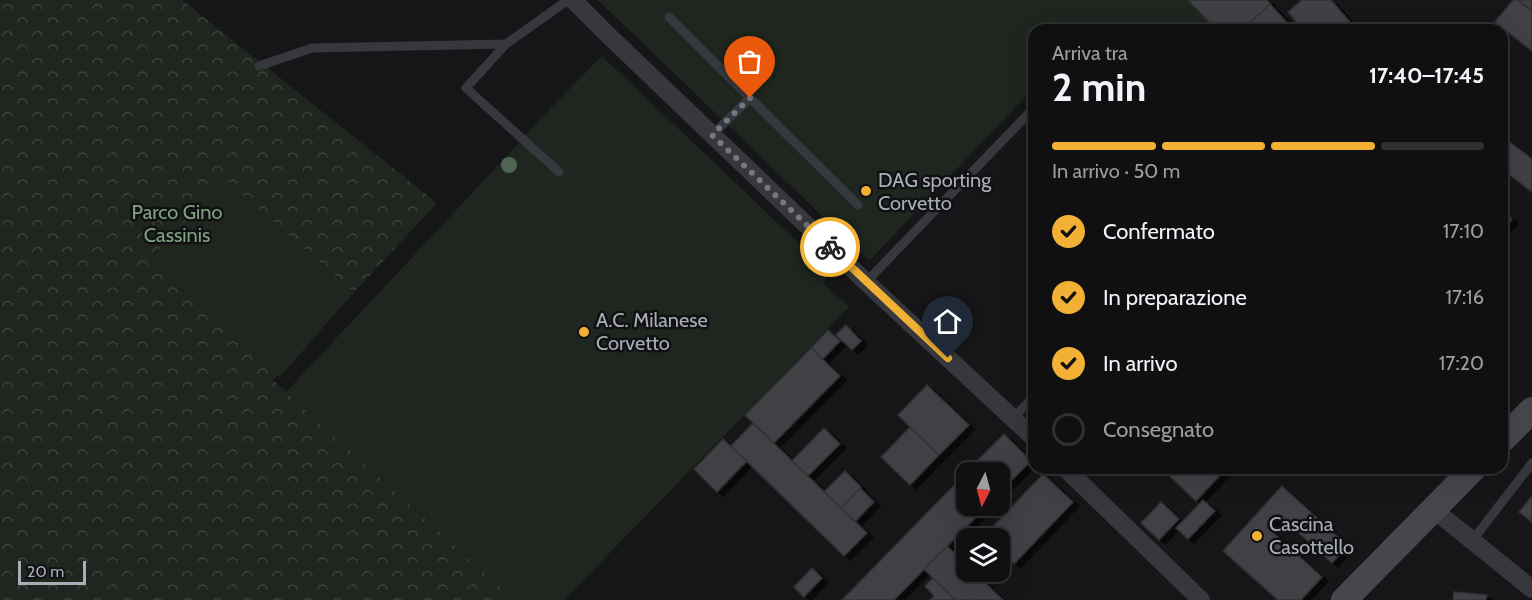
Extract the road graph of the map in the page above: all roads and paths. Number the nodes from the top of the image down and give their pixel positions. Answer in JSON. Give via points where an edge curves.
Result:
{"nodes":[{"id":1,"x":568,"y":0,"type":"edge"},
{"id":2,"x":573,"y":0,"type":"edge"},
{"id":3,"x":669,"y":17,"type":"dead end"},
{"id":4,"x":506,"y":44,"type":"junction"},
{"id":5,"x":259,"y":66,"type":"dead end"},
{"id":6,"x":750,"y":98,"type":"junction"},
{"id":7,"x":1028,"y":114,"type":"edge"},
{"id":8,"x":712,"y":135,"type":"junction"},
{"id":9,"x":559,"y":172,"type":"dead end"},
{"id":10,"x":858,"y":205,"type":"dead end"},
{"id":11,"x":866,"y":282,"type":"junction"},
{"id":12,"x":1028,"y":402,"type":"edge"},
{"id":13,"x":1532,"y":410,"type":"edge"},
{"id":14,"x":1013,"y":418,"type":"junction"},
{"id":15,"x":1028,"y":432,"type":"edge"},
{"id":16,"x":1508,"y":434,"type":"edge"},
{"id":17,"x":1532,"y":464,"type":"edge"},
{"id":18,"x":1071,"y":474,"type":"edge"},
{"id":19,"x":1468,"y":474,"type":"edge"},
{"id":20,"x":1433,"y":509,"type":"junction"},
{"id":21,"x":1472,"y":541,"type":"junction"},
{"id":22,"x":1532,"y":589,"type":"edge"},
{"id":23,"x":1201,"y":600,"type":"edge"},
{"id":24,"x":1344,"y":600,"type":"edge"}],
"edges":[{"from":1,"to":4,"type":"lane"},
{"from":2,"to":8,"type":"street"},
{"from":3,"to":6,"type":"lane"},
{"from":4,"to":5,"type":"lane","via":[[312,48]]},
{"from":4,"to":9,"type":"lane","via":[[466,88]]},
{"from":6,"to":8,"type":"lane"},
{"from":6,"to":10,"type":"lane"},
{"from":7,"to":11,"type":"lane"},
{"from":8,"to":11,"type":"street"},
{"from":11,"to":14,"type":"street"},
{"from":12,"to":14,"type":"lane"},
{"from":13,"to":16,"type":"main road"},
{"from":14,"to":15,"type":"street"},
{"from":17,"to":21,"type":"lane"},
{"from":18,"to":23,"type":"street"},
{"from":19,"to":20,"type":"main road"},
{"from":20,"to":21,"type":"street"},
{"from":20,"to":24,"type":"main road"},
{"from":21,"to":22,"type":"street"}]}
